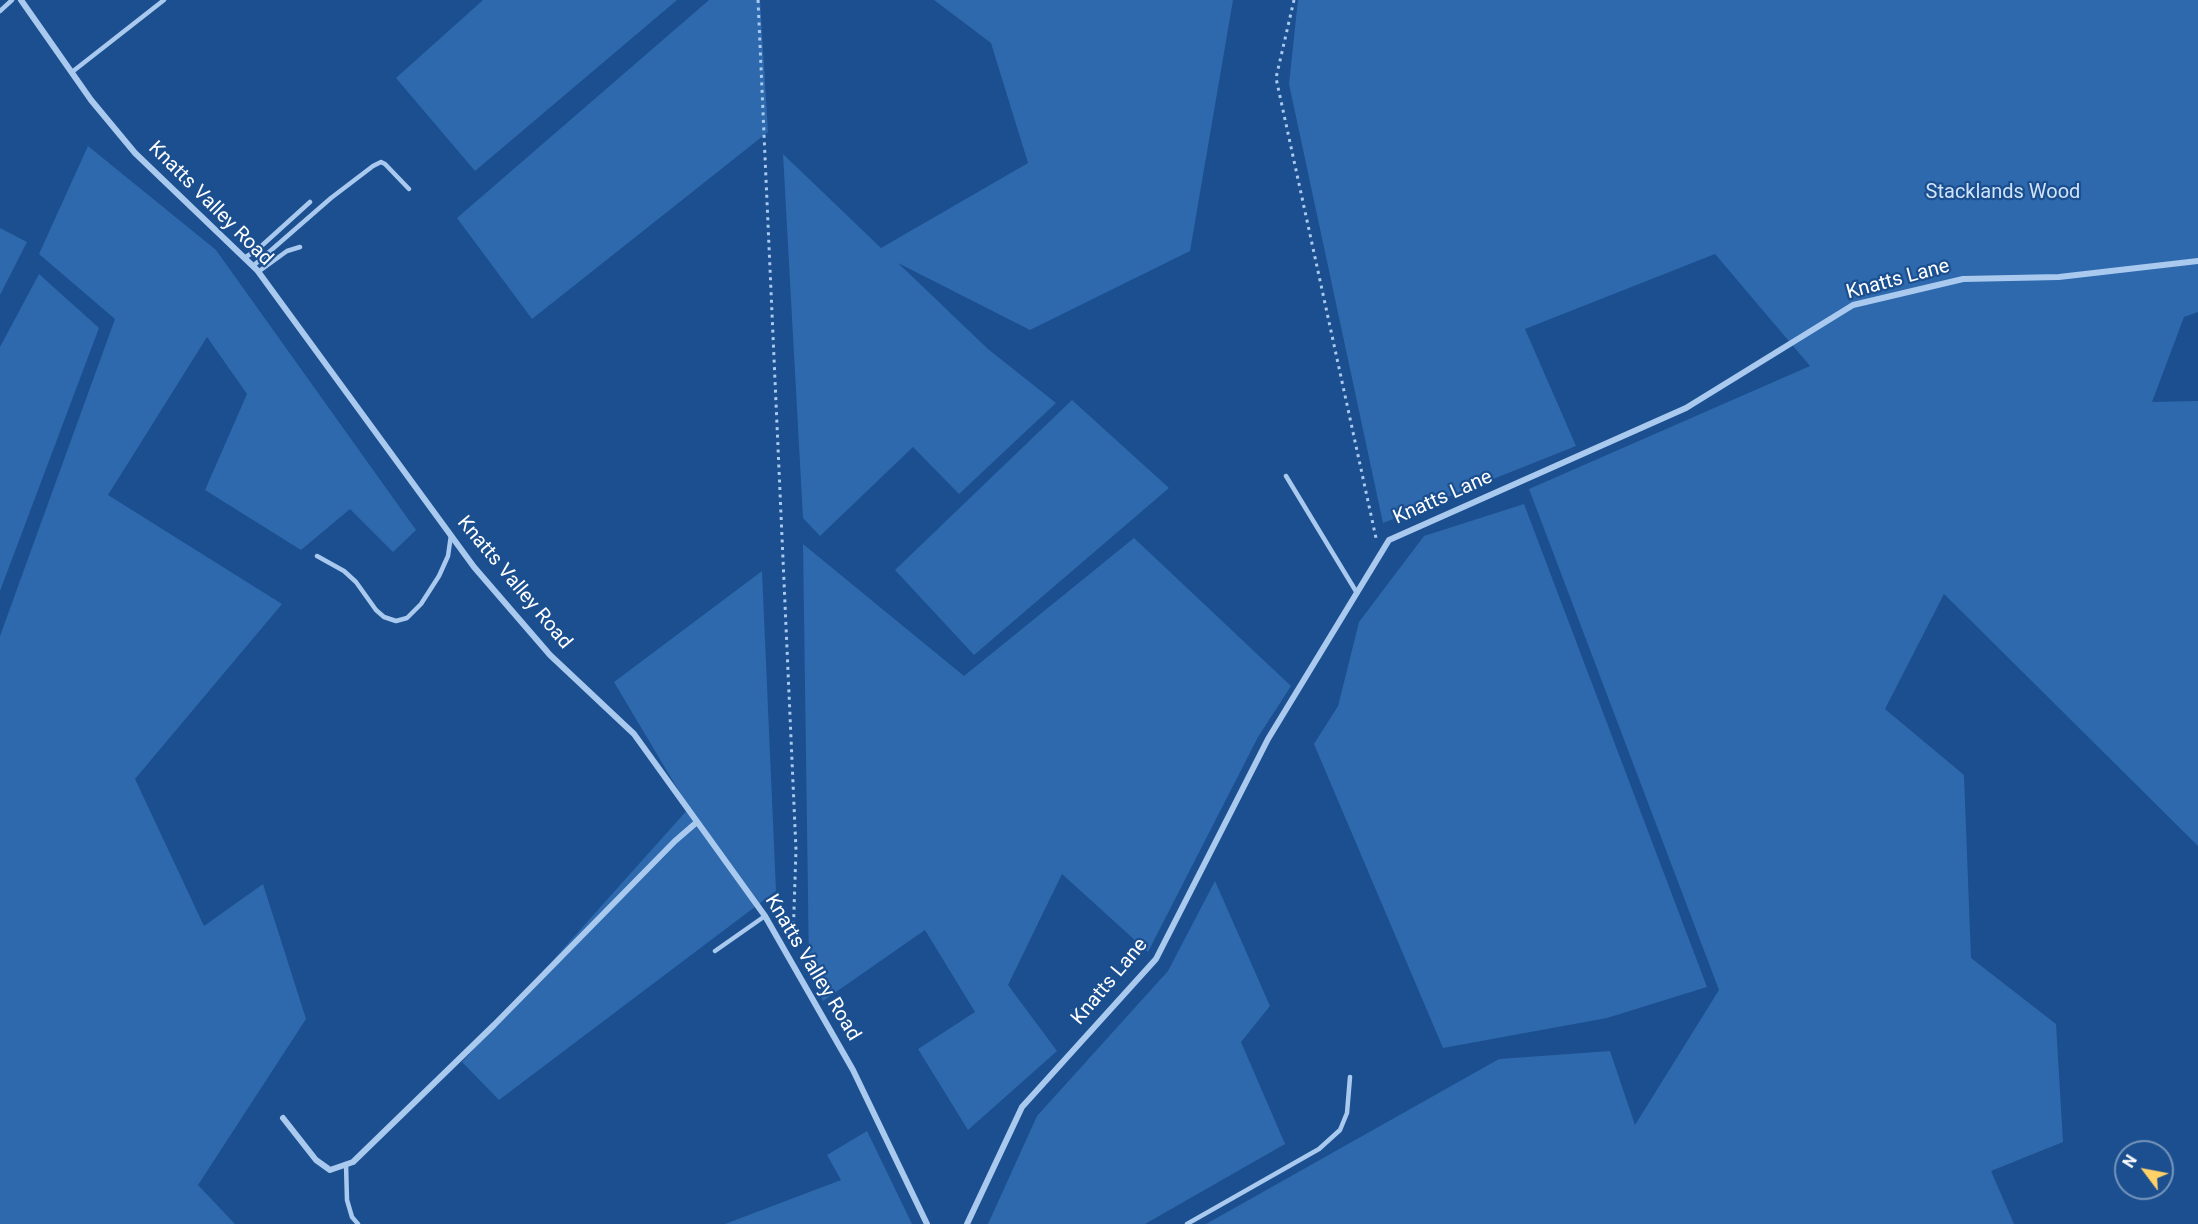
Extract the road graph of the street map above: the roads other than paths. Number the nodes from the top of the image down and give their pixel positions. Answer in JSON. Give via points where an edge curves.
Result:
{"nodes":[{"id":1,"x":12,"y":0,"type":"edge"},
{"id":2,"x":21,"y":0,"type":"edge"},
{"id":3,"x":164,"y":0,"type":"edge"},
{"id":4,"x":0,"y":11,"type":"edge"},
{"id":5,"x":72,"y":72,"type":"junction"},
{"id":6,"x":410,"y":189,"type":"dead end"},
{"id":7,"x":310,"y":202,"type":"dead end"},
{"id":8,"x":300,"y":248,"type":"dead end"},
{"id":9,"x":244,"y":258,"type":"junction"},
{"id":10,"x":2198,"y":261,"type":"edge"},
{"id":11,"x":255,"y":269,"type":"junction"},
{"id":12,"x":1286,"y":476,"type":"dead end"},
{"id":13,"x":451,"y":535,"type":"junction"},
{"id":14,"x":317,"y":556,"type":"dead end"},
{"id":15,"x":1357,"y":593,"type":"junction"},
{"id":16,"x":697,"y":822,"type":"junction"},
{"id":17,"x":765,"y":916,"type":"junction"},
{"id":18,"x":715,"y":951,"type":"dead end"},
{"id":19,"x":1350,"y":1077,"type":"dead end"},
{"id":20,"x":283,"y":1118,"type":"dead end"},
{"id":21,"x":346,"y":1164,"type":"junction"},
{"id":22,"x":358,"y":1224,"type":"edge"},
{"id":23,"x":927,"y":1224,"type":"edge"},
{"id":24,"x":967,"y":1224,"type":"edge"},
{"id":25,"x":1186,"y":1224,"type":"edge"}],
"edges":[{"from":1,"to":4,"type":"lane"},
{"from":2,"to":5,"type":"street","name":"Knatts Valley Road"},
{"from":3,"to":5,"type":"lane"},
{"from":5,"to":9,"type":"street","name":"Knatts Valley Road","via":[[135,153]]},
{"from":6,"to":11,"type":"lane","via":[[385,164],[373,166],[331,198]]},
{"from":7,"to":9,"type":"lane"},
{"from":8,"to":11,"type":"lane"},
{"from":9,"to":11,"type":"street","name":"Knatts Valley Road"},
{"from":10,"to":15,"type":"street","name":"Knatts Lane","via":[[2059,277],[1963,279],[1853,305],[1686,408],[1389,540]]},
{"from":11,"to":13,"type":"street","name":"Knatts Valley Road"},
{"from":12,"to":15,"type":"lane"},
{"from":13,"to":14,"type":"lane","via":[[448,556],[439,576],[407,618],[396,621],[384,618],[344,571]]},
{"from":13,"to":16,"type":"street","name":"Knatts Valley Road","via":[[550,655],[634,734]]},
{"from":15,"to":24,"type":"street","name":"Knatts Lane","via":[[1268,739],[1156,959],[1022,1107]]},
{"from":16,"to":17,"type":"street","name":"Knatts Valley Road"},
{"from":16,"to":21,"type":"street","via":[[432,1086],[353,1162]]},
{"from":17,"to":18,"type":"lane"},
{"from":17,"to":23,"type":"street","name":"Knatts Valley Road","via":[[853,1070]]},
{"from":19,"to":25,"type":"lane","via":[[1347,1113],[1340,1130],[1319,1149]]},
{"from":20,"to":21,"type":"street","via":[[316,1160],[330,1170]]},
{"from":21,"to":22,"type":"lane","via":[[351,1217]]}]}
